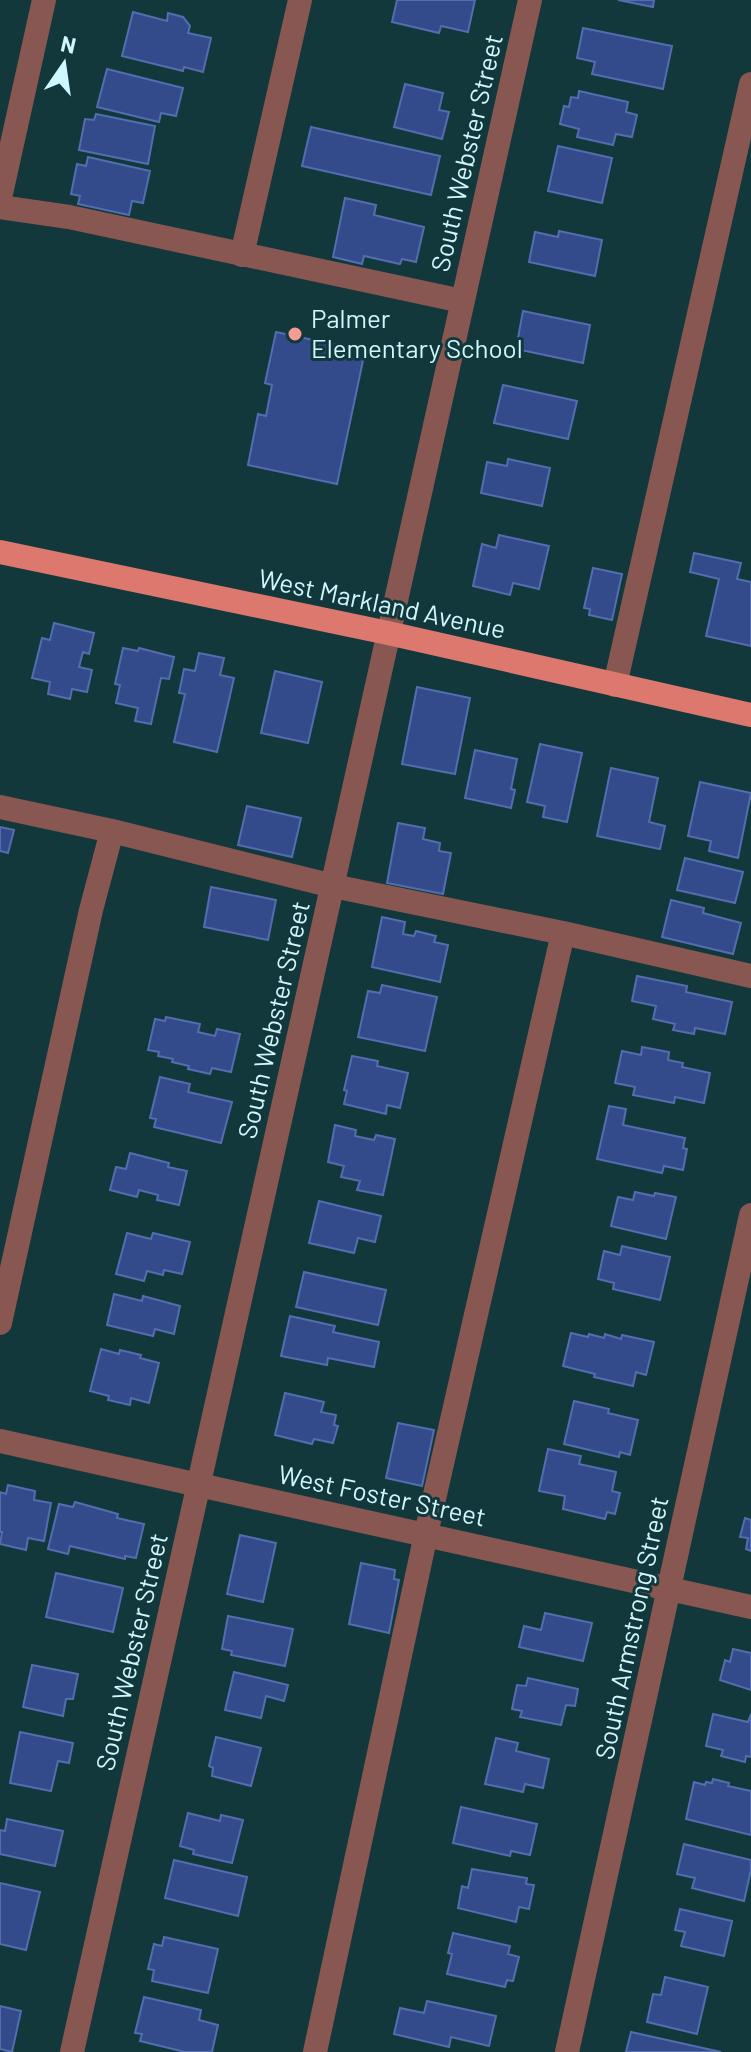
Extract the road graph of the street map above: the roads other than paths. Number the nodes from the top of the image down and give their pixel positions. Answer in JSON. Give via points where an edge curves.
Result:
{"nodes":[{"id":1,"x":44,"y":0,"type":"edge"},
{"id":2,"x":300,"y":0,"type":"edge"},
{"id":3,"x":530,"y":0,"type":"edge"},
{"id":4,"x":751,"y":84,"type":"edge"},
{"id":5,"x":0,"y":198,"type":"edge"},
{"id":6,"x":0,"y":207,"type":"edge"},
{"id":7,"x":242,"y":255,"type":"junction"},
{"id":8,"x":462,"y":301,"type":"junction"},
{"id":9,"x":0,"y":552,"type":"edge"},
{"id":10,"x":388,"y":633,"type":"junction"},
{"id":11,"x":615,"y":685,"type":"junction"},
{"id":12,"x":751,"y":715,"type":"edge"},
{"id":13,"x":0,"y":807,"type":"edge"},
{"id":14,"x":112,"y":831,"type":"junction"},
{"id":15,"x":333,"y":886,"type":"junction"},
{"id":16,"x":563,"y":933,"type":"junction"},
{"id":17,"x":751,"y":976,"type":"edge"},
{"id":18,"x":751,"y":1215,"type":"edge"},
{"id":19,"x":0,"y":1323,"type":"edge"},
{"id":20,"x":0,"y":1441,"type":"edge"},
{"id":21,"x":198,"y":1484,"type":"junction"},
{"id":22,"x":426,"y":1534,"type":"junction"},
{"id":23,"x":670,"y":1587,"type":"junction"},
{"id":24,"x":751,"y":1607,"type":"edge"},
{"id":25,"x":72,"y":2052,"type":"edge"},
{"id":26,"x":315,"y":2052,"type":"edge"},
{"id":27,"x":567,"y":2052,"type":"edge"}],
"edges":[{"from":1,"to":5,"type":"street"},
{"from":2,"to":7,"type":"street"},
{"from":3,"to":8,"type":"street","name":"South Webster Street"},
{"from":4,"to":11,"type":"street"},
{"from":6,"to":7,"type":"street"},
{"from":7,"to":8,"type":"street"},
{"from":8,"to":10,"type":"street","name":"South Webster Street"},
{"from":9,"to":10,"type":"main road","name":"West Markland Avenue"},
{"from":10,"to":11,"type":"main road","name":"West Markland Avenue"},
{"from":10,"to":15,"type":"street","name":"South Webster Street"},
{"from":11,"to":12,"type":"main road","name":"West Markland Avenue"},
{"from":13,"to":14,"type":"street"},
{"from":14,"to":15,"type":"street"},
{"from":14,"to":19,"type":"street"},
{"from":15,"to":16,"type":"street"},
{"from":15,"to":21,"type":"street","name":"South Webster Street"},
{"from":16,"to":17,"type":"street"},
{"from":16,"to":22,"type":"street"},
{"from":18,"to":23,"type":"street","name":"South Armstrong Street"},
{"from":20,"to":21,"type":"street","name":"West Foster Street"},
{"from":21,"to":22,"type":"street","name":"West Foster Street"},
{"from":21,"to":25,"type":"street","name":"South Webster Street"},
{"from":22,"to":23,"type":"street","name":"West Foster Street"},
{"from":22,"to":26,"type":"street"},
{"from":23,"to":24,"type":"street","name":"West Foster Street"},
{"from":23,"to":27,"type":"street","name":"South Armstrong Street"}]}
